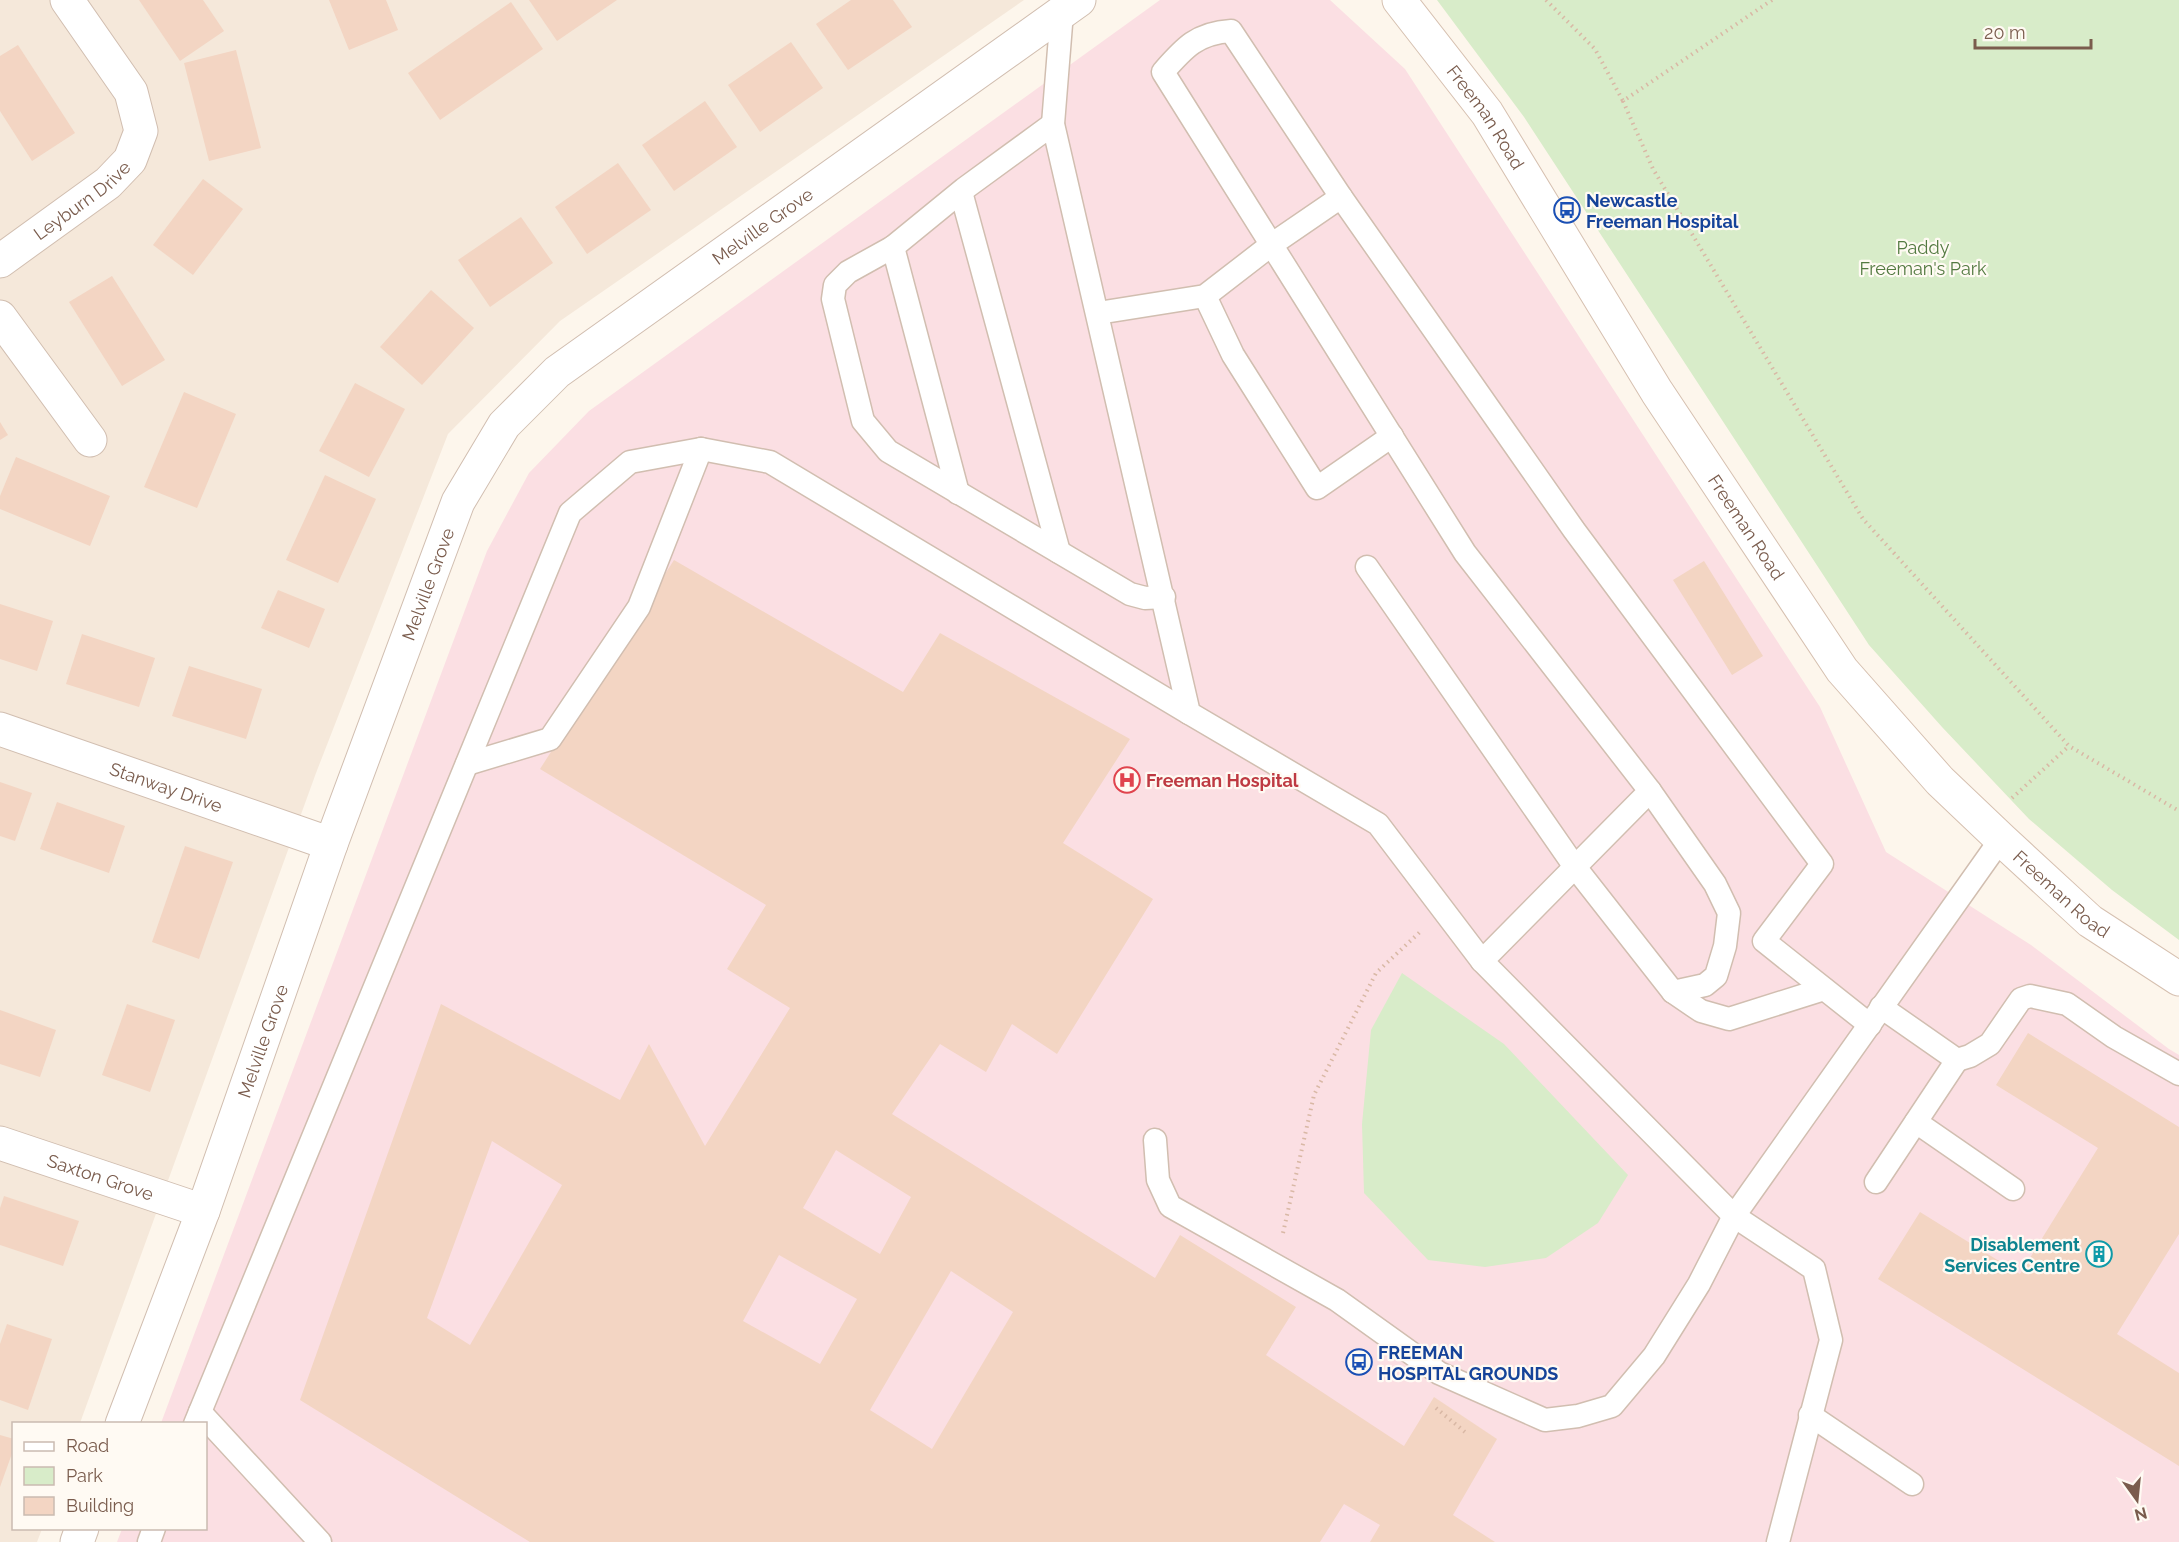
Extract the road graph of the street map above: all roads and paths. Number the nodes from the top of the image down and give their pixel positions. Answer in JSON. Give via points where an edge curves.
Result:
{"nodes":[{"id":1,"x":67,"y":0,"type":"edge"},
{"id":2,"x":1399,"y":0,"type":"edge"},
{"id":3,"x":1546,"y":0,"type":"edge"},
{"id":4,"x":1772,"y":0,"type":"edge"},
{"id":5,"x":1070,"y":6,"type":"edge"},
{"id":6,"x":1623,"y":100,"type":"junction"},
{"id":7,"x":1053,"y":124,"type":"junction"},
{"id":8,"x":961,"y":192,"type":"junction"},
{"id":9,"x":1341,"y":197,"type":"junction"},
{"id":10,"x":1271,"y":245,"type":"junction"},
{"id":11,"x":893,"y":247,"type":"junction"},
{"id":12,"x":0,"y":261,"type":"edge"},
{"id":13,"x":1204,"y":296,"type":"junction"},
{"id":14,"x":1098,"y":313,"type":"junction"},
{"id":15,"x":0,"y":317,"type":"edge"},
{"id":16,"x":1392,"y":436,"type":"junction"},
{"id":17,"x":90,"y":440,"type":"dead end"},
{"id":18,"x":702,"y":449,"type":"junction"},
{"id":19,"x":958,"y":493,"type":"junction"},
{"id":20,"x":1059,"y":552,"type":"junction"},
{"id":21,"x":1367,"y":567,"type":"dead end"},
{"id":22,"x":1164,"y":597,"type":"junction"},
{"id":23,"x":1189,"y":713,"type":"junction"},
{"id":24,"x":0,"y":729,"type":"edge"},
{"id":25,"x":2069,"y":746,"type":"junction"},
{"id":26,"x":467,"y":764,"type":"junction"},
{"id":27,"x":1650,"y":792,"type":"junction"},
{"id":28,"x":2011,"y":800,"type":"dead end"},
{"id":29,"x":2179,"y":811,"type":"edge"},
{"id":30,"x":2001,"y":839,"type":"junction"},
{"id":31,"x":331,"y":844,"type":"junction"},
{"id":32,"x":1575,"y":867,"type":"junction"},
{"id":33,"x":1444,"y":911,"type":"junction"},
{"id":34,"x":1482,"y":961,"type":"junction"},
{"id":35,"x":2179,"y":979,"type":"edge"},
{"id":36,"x":1824,"y":989,"type":"junction"},
{"id":37,"x":1673,"y":993,"type":"junction"},
{"id":38,"x":1875,"y":1016,"type":"junction"},
{"id":39,"x":1957,"y":1060,"type":"junction"},
{"id":40,"x":2179,"y":1074,"type":"edge"},
{"id":41,"x":1916,"y":1122,"type":"junction"},
{"id":42,"x":1155,"y":1140,"type":"dead end"},
{"id":43,"x":0,"y":1143,"type":"edge"},
{"id":44,"x":1876,"y":1182,"type":"dead end"},
{"id":45,"x":2013,"y":1189,"type":"dead end"},
{"id":46,"x":203,"y":1211,"type":"junction"},
{"id":47,"x":1734,"y":1216,"type":"junction"},
{"id":48,"x":1273,"y":1264,"type":"junction"},
{"id":49,"x":1430,"y":1403,"type":"dead end"},
{"id":50,"x":1810,"y":1416,"type":"junction"},
{"id":51,"x":197,"y":1418,"type":"edge"},
{"id":52,"x":123,"y":1422,"type":"edge"},
{"id":53,"x":207,"y":1428,"type":"edge"},
{"id":54,"x":1465,"y":1432,"type":"dead end"},
{"id":55,"x":1912,"y":1484,"type":"dead end"},
{"id":56,"x":320,"y":1542,"type":"edge"},
{"id":57,"x":1778,"y":1542,"type":"edge"}],
"edges":[{"from":1,"to":12,"type":"street","name":"Leyburn Drive","via":[[131,92],[141,132],[130,160],[108,183]]},
{"from":2,"to":30,"type":"street","name":"Freeman Road","via":[[1487,113],[1657,392],[1842,670],[1940,781]]},
{"from":3,"to":6,"type":"path","via":[[1595,49]]},
{"from":4,"to":6,"type":"path"},
{"from":5,"to":7,"type":"lane"},
{"from":5,"to":31,"type":"street","name":"Melville Grove","via":[[557,372],[504,425],[458,502]]},
{"from":6,"to":25,"type":"path","via":[[1653,170],[1863,519]]},
{"from":7,"to":8,"type":"lane"},
{"from":7,"to":14,"type":"lane"},
{"from":8,"to":11,"type":"lane"},
{"from":8,"to":20,"type":"lane"},
{"from":9,"to":10,"type":"lane"},
{"from":9,"to":10,"type":"lane","via":[[1230,31],[1212,32],[1184,48],[1163,72]]},
{"from":9,"to":36,"type":"lane","via":[[1574,530],[1822,864],[1764,941]]},
{"from":10,"to":13,"type":"lane"},
{"from":10,"to":16,"type":"lane"},
{"from":11,"to":19,"type":"lane"},
{"from":11,"to":19,"type":"lane","via":[[848,272],[835,285],[833,299],[863,421],[888,451]]},
{"from":13,"to":14,"type":"lane"},
{"from":13,"to":16,"type":"lane","via":[[1233,355],[1317,488]]},
{"from":14,"to":22,"type":"lane"},
{"from":15,"to":17,"type":"street"},
{"from":16,"to":27,"type":"lane","via":[[1465,553]]},
{"from":18,"to":23,"type":"lane","via":[[770,462]]},
{"from":18,"to":26,"type":"lane","via":[[639,607],[550,739]]},
{"from":18,"to":26,"type":"lane","via":[[630,462],[570,513]]},
{"from":19,"to":20,"type":"lane"},
{"from":20,"to":22,"type":"lane","via":[[1130,594]]},
{"from":21,"to":32,"type":"lane"},
{"from":22,"to":23,"type":"lane"},
{"from":23,"to":33,"type":"lane","via":[[1378,824]]},
{"from":24,"to":31,"type":"street","name":"Stanway Drive"},
{"from":25,"to":28,"type":"path"},
{"from":25,"to":29,"type":"path"},
{"from":26,"to":51,"type":"lane"},
{"from":27,"to":32,"type":"lane"},
{"from":27,"to":37,"type":"lane","via":[[1715,884],[1729,913],[1716,976],[1705,985]]},
{"from":30,"to":35,"type":"street","name":"Freeman Road","via":[[2090,921]]},
{"from":30,"to":38,"type":"lane"},
{"from":31,"to":46,"type":"street","name":"Melville Grove"},
{"from":32,"to":34,"type":"lane"},
{"from":32,"to":37,"type":"lane"},
{"from":33,"to":34,"type":"lane"},
{"from":33,"to":48,"type":"path","via":[[1376,973],[1314,1095]]},
{"from":34,"to":47,"type":"lane"},
{"from":36,"to":37,"type":"lane","via":[[1729,1019],[1701,1011]]},
{"from":36,"to":38,"type":"lane"},
{"from":38,"to":39,"type":"lane"},
{"from":38,"to":47,"type":"lane"},
{"from":39,"to":40,"type":"lane","via":[[1990,1044],[2021,999],[2030,996],[2067,1004],[2114,1037]]},
{"from":39,"to":41,"type":"lane"},
{"from":41,"to":44,"type":"lane"},
{"from":41,"to":45,"type":"lane"},
{"from":42,"to":48,"type":"lane","via":[[1158,1180],[1170,1206]]},
{"from":43,"to":46,"type":"street","name":"Saxton Grove"},
{"from":46,"to":52,"type":"street","name":"Melville Grove"},
{"from":47,"to":48,"type":"lane","via":[[1699,1284],[1654,1356],[1612,1406],[1545,1420],[1439,1373],[1337,1300]]},
{"from":47,"to":50,"type":"lane","via":[[1814,1269],[1831,1340]]},
{"from":49,"to":54,"type":"path"},
{"from":50,"to":55,"type":"lane"},
{"from":50,"to":57,"type":"lane"},
{"from":53,"to":56,"type":"lane"}]}
